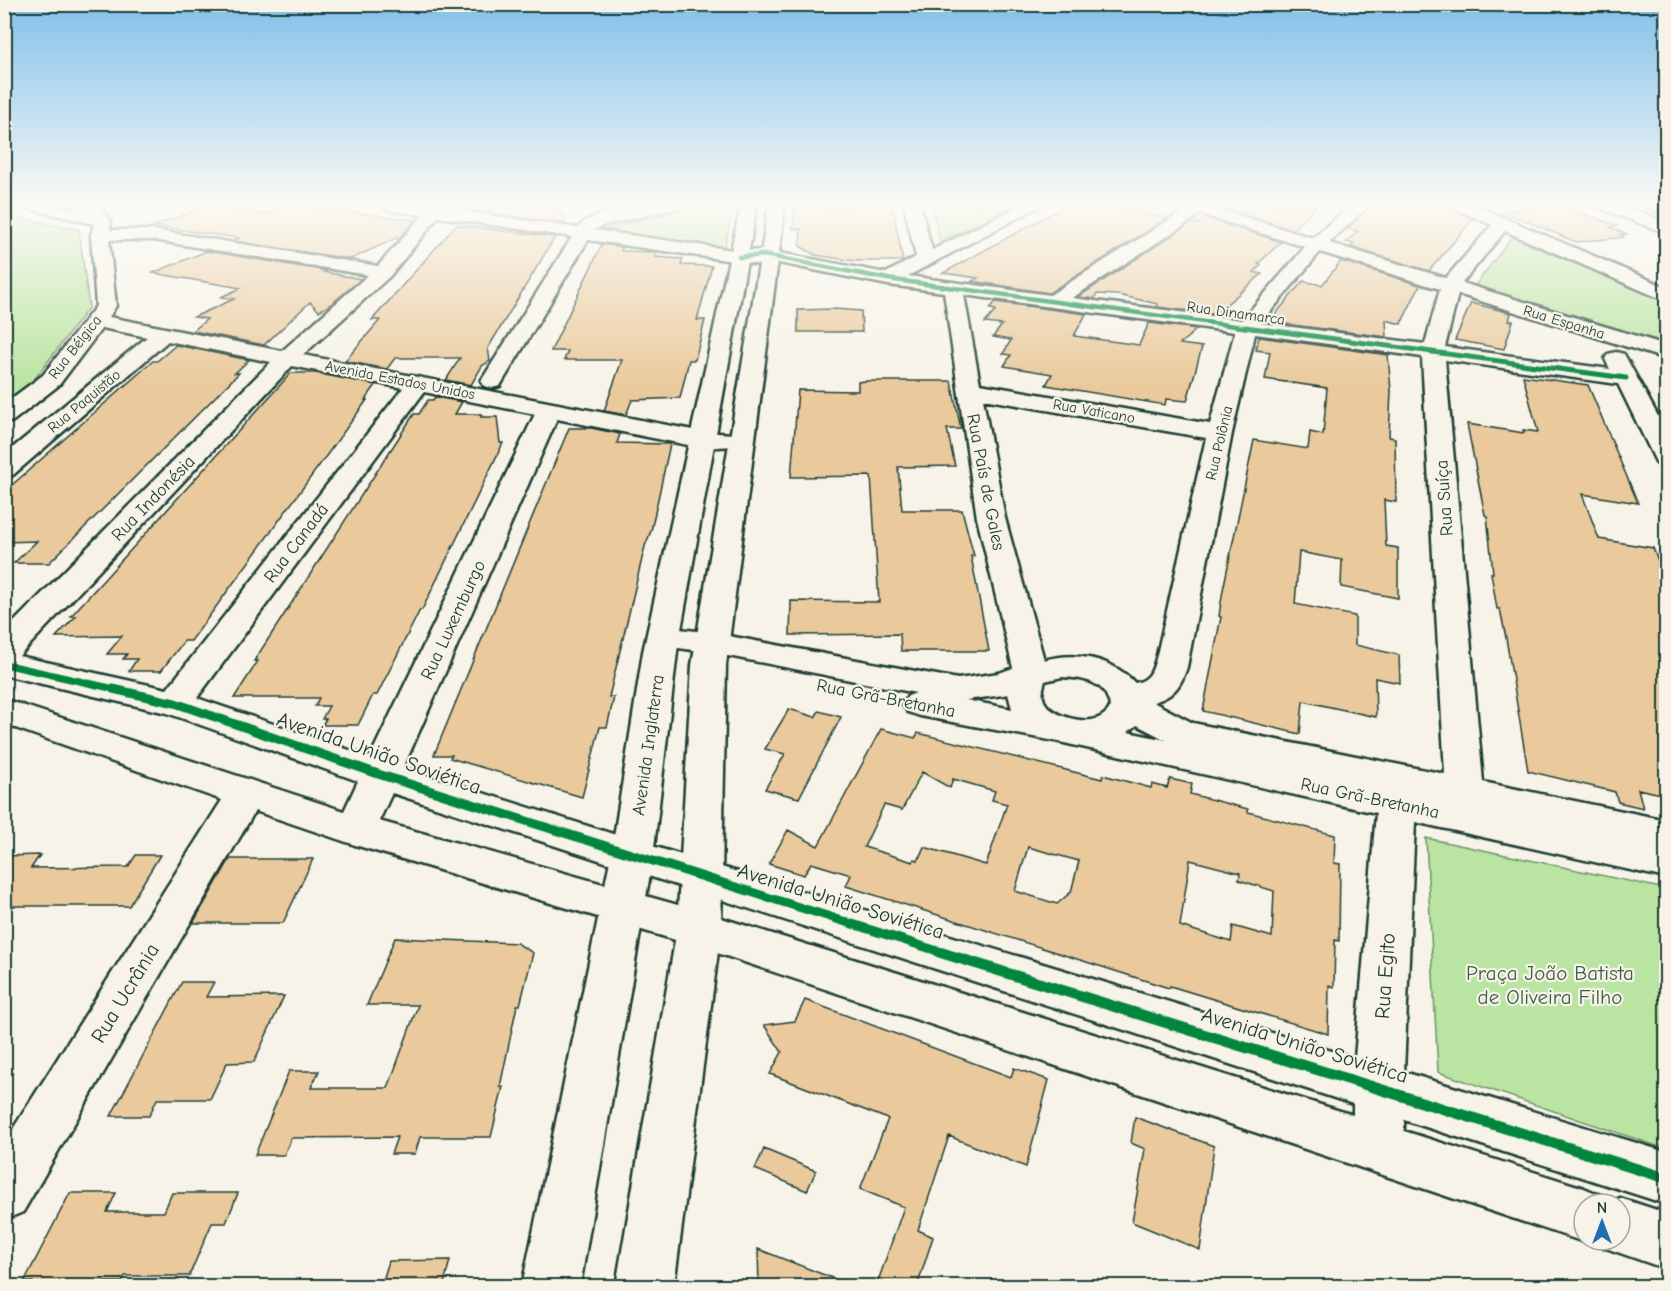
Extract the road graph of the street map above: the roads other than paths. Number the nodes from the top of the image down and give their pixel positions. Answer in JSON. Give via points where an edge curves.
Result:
{"nodes":[{"id":1,"x":99,"y":265,"type":"edge"},
{"id":2,"x":341,"y":265,"type":"edge"},
{"id":3,"x":389,"y":265,"type":"edge"},
{"id":4,"x":563,"y":265,"type":"edge"},
{"id":5,"x":753,"y":265,"type":"edge"},
{"id":6,"x":754,"y":265,"type":"edge"},
{"id":7,"x":805,"y":265,"type":"edge"},
{"id":8,"x":916,"y":265,"type":"edge"},
{"id":9,"x":1108,"y":265,"type":"edge"},
{"id":10,"x":1299,"y":265,"type":"edge"},
{"id":11,"x":1382,"y":265,"type":"edge"},
{"id":12,"x":1467,"y":265,"type":"edge"},
{"id":13,"x":1600,"y":265,"type":"edge"},
{"id":14,"x":383,"y":272,"type":"junction"},
{"id":15,"x":888,"y":279,"type":"junction"},
{"id":16,"x":1450,"y":286,"type":"junction"},
{"id":17,"x":953,"y":288,"type":"junction"},
{"id":18,"x":1666,"y":294,"type":"edge"},
{"id":19,"x":1052,"y":302,"type":"junction"},
{"id":20,"x":102,"y":313,"type":"junction"},
{"id":21,"x":1575,"y":326,"type":"junction"},
{"id":22,"x":1246,"y":328,"type":"junction"},
{"id":23,"x":164,"y":334,"type":"junction"},
{"id":24,"x":295,"y":351,"type":"junction"},
{"id":25,"x":1666,"y":353,"type":"edge"},
{"id":26,"x":1433,"y":354,"type":"junction"},
{"id":27,"x":1622,"y":369,"type":"junction"},
{"id":28,"x":492,"y":381,"type":"junction"},
{"id":29,"x":418,"y":384,"type":"junction"},
{"id":30,"x":968,"y":389,"type":"junction"},
{"id":31,"x":549,"y":410,"type":"junction"},
{"id":32,"x":4,"y":416,"type":"edge"},
{"id":33,"x":705,"y":432,"type":"junction"},
{"id":34,"x":742,"y":432,"type":"junction"},
{"id":35,"x":1220,"y":433,"type":"junction"},
{"id":36,"x":1664,"y":448,"type":"edge"},
{"id":37,"x":4,"y":469,"type":"edge"},
{"id":38,"x":661,"y":649,"type":"junction"},
{"id":39,"x":4,"y":652,"type":"edge"},
{"id":40,"x":711,"y":654,"type":"junction"},
{"id":41,"x":4,"y":664,"type":"edge"},
{"id":42,"x":1031,"y":674,"type":"junction"},
{"id":43,"x":1128,"y":700,"type":"junction"},
{"id":44,"x":175,"y":703,"type":"junction"},
{"id":45,"x":4,"y":711,"type":"edge"},
{"id":46,"x":1069,"y":732,"type":"junction"},
{"id":47,"x":381,"y":775,"type":"junction"},
{"id":48,"x":246,"y":793,"type":"junction"},
{"id":49,"x":1465,"y":793,"type":"junction"},
{"id":50,"x":1396,"y":804,"type":"junction"},
{"id":51,"x":355,"y":830,"type":"junction"},
{"id":52,"x":1666,"y":836,"type":"edge"},
{"id":53,"x":632,"y":856,"type":"junction"},
{"id":54,"x":1666,"y":862,"type":"edge"},
{"id":55,"x":702,"y":876,"type":"junction"},
{"id":56,"x":622,"y":907,"type":"junction"},
{"id":57,"x":699,"y":929,"type":"junction"},
{"id":58,"x":1378,"y":1087,"type":"junction"},
{"id":59,"x":1378,"y":1149,"type":"junction"},
{"id":60,"x":1666,"y":1178,"type":"edge"},
{"id":61,"x":4,"y":1193,"type":"edge"},
{"id":62,"x":1572,"y":1211,"type":"edge"},
{"id":63,"x":1632,"y":1230,"type":"edge"},
{"id":64,"x":1666,"y":1241,"type":"edge"},
{"id":65,"x":552,"y":1287,"type":"edge"},
{"id":66,"x":645,"y":1287,"type":"edge"}],
"edges":[{"from":1,"to":20,"type":"main road","name":"Rua Bélgica"},
{"from":2,"to":14,"type":"main road"},
{"from":3,"to":14,"type":"main road","name":"Rua Indonésia"},
{"from":4,"to":28,"type":"main road"},
{"from":5,"to":33,"type":"main road","name":"Avenida Inglaterra"},
{"from":6,"to":34,"type":"main road","name":"Avenida Inglaterra"},
{"from":7,"to":15,"type":"main road","name":"Rua Dinamarca"},
{"from":8,"to":15,"type":"main road"},
{"from":9,"to":19,"type":"main road"},
{"from":10,"to":22,"type":"main road","name":"Rua Polônia"},
{"from":11,"to":16,"type":"main road","name":"Rua Espanha"},
{"from":12,"to":16,"type":"main road","name":"Rua Suíça"},
{"from":13,"to":18,"type":"main road"},
{"from":14,"to":24,"type":"main road","name":"Rua Indonésia"},
{"from":15,"to":17,"type":"main road","name":"Rua Dinamarca"},
{"from":16,"to":21,"type":"main road","name":"Rua Espanha"},
{"from":16,"to":26,"type":"main road","name":"Rua Suíça"},
{"from":17,"to":19,"type":"main road","name":"Rua Dinamarca"},
{"from":17,"to":30,"type":"main road","name":"Rua País de Gales"},
{"from":19,"to":22,"type":"main road","name":"Rua Dinamarca"},
{"from":20,"to":23,"type":"main road","name":"Avenida Estados Unidos"},
{"from":20,"to":24,"type":"main road","name":"Avenida Estados Unidos"},
{"from":20,"to":32,"type":"main road","name":"Rua Bélgica","via":[[51,380]]},
{"from":21,"to":25,"type":"main road","name":"Rua Espanha"},
{"from":21,"to":27,"type":"main road"},
{"from":22,"to":26,"type":"main road","name":"Rua Dinamarca"},
{"from":22,"to":35,"type":"main road","name":"Rua Polônia"},
{"from":23,"to":24,"type":"main road","name":"Avenida Estados Unidos"},
{"from":23,"to":37,"type":"main road","name":"Rua Paquistão"},
{"from":24,"to":28,"type":"main road","name":"Avenida Estados Unidos"},
{"from":24,"to":29,"type":"main road","name":"Avenida Estados Unidos"},
{"from":24,"to":39,"type":"main road","name":"Rua Indonésia"},
{"from":25,"to":27,"type":"main road","name":"Rua Dinamarca"},
{"from":26,"to":27,"type":"main road","name":"Rua Dinamarca"},
{"from":26,"to":49,"type":"main road","name":"Rua Suíça"},
{"from":27,"to":36,"type":"main road"},
{"from":28,"to":33,"type":"main road","name":"Avenida Estados Unidos"},
{"from":29,"to":31,"type":"main road","name":"Avenida Estados Unidos"},
{"from":29,"to":44,"type":"main road","name":"Rua Canadá"},
{"from":30,"to":35,"type":"main road","name":"Rua Vaticano"},
{"from":30,"to":42,"type":"main road","name":"Rua País de Gales","via":[[991,518]]},
{"from":31,"to":33,"type":"main road","name":"Avenida Estados Unidos"},
{"from":31,"to":47,"type":"main road","name":"Rua Luxemburgo"},
{"from":33,"to":34,"type":"main road"},
{"from":33,"to":38,"type":"main road","name":"Avenida Inglaterra"},
{"from":34,"to":40,"type":"main road","name":"Avenida Inglaterra"},
{"from":35,"to":43,"type":"main road","name":"Rua Polônia","via":[[1167,680],[1156,691]]},
{"from":38,"to":40,"type":"main road"},
{"from":38,"to":53,"type":"main road","name":"Avenida Inglaterra"},
{"from":40,"to":42,"type":"main road","name":"Rua Grã-Bretanha","via":[[958,690],[1003,684]]},
{"from":40,"to":46,"type":"main road","name":"Rua Grã-Bretanha"},
{"from":40,"to":55,"type":"main road","name":"Avenida Inglaterra"},
{"from":41,"to":44,"type":"main road","name":"Avenida União Soviética"},
{"from":42,"to":43,"type":"main road","via":[[1057,665],[1092,668],[1114,680]]},
{"from":42,"to":46,"type":"main road","via":[[1023,693],[1025,702],[1039,718]]},
{"from":43,"to":46,"type":"main road","via":[[1122,721],[1114,727]]},
{"from":43,"to":49,"type":"main road","name":"Rua Grã-Bretanha","via":[[1184,734]]},
{"from":44,"to":47,"type":"main road","name":"Avenida União Soviética"},
{"from":45,"to":48,"type":"main road"},
{"from":46,"to":50,"type":"main road","name":"Rua Grã-Bretanha"},
{"from":47,"to":51,"type":"main road","name":"Rua Luxemburgo"},
{"from":47,"to":53,"type":"main road","name":"Avenida União Soviética"},
{"from":48,"to":51,"type":"main road"},
{"from":48,"to":61,"type":"main road","name":"Rua Ucrânia"},
{"from":49,"to":52,"type":"main road","name":"Rua Grã-Bretanha"},
{"from":50,"to":54,"type":"main road","name":"Rua Grã-Bretanha"},
{"from":50,"to":58,"type":"main road","name":"Rua Egito"},
{"from":51,"to":56,"type":"main road"},
{"from":53,"to":55,"type":"main road","name":"Avenida União Soviética"},
{"from":53,"to":56,"type":"main road","name":"Avenida Inglaterra"},
{"from":55,"to":57,"type":"main road","name":"Avenida Inglaterra"},
{"from":55,"to":58,"type":"main road","name":"Avenida União Soviética"},
{"from":56,"to":57,"type":"main road"},
{"from":56,"to":65,"type":"main road","name":"Avenida Inglaterra"},
{"from":57,"to":59,"type":"main road"},
{"from":57,"to":66,"type":"main road","name":"Avenida Inglaterra"},
{"from":58,"to":59,"type":"main road","name":"Rua Egito"},
{"from":58,"to":60,"type":"main road","name":"Avenida União Soviética"},
{"from":59,"to":62,"type":"main road"},
{"from":63,"to":64,"type":"main road"}]}
